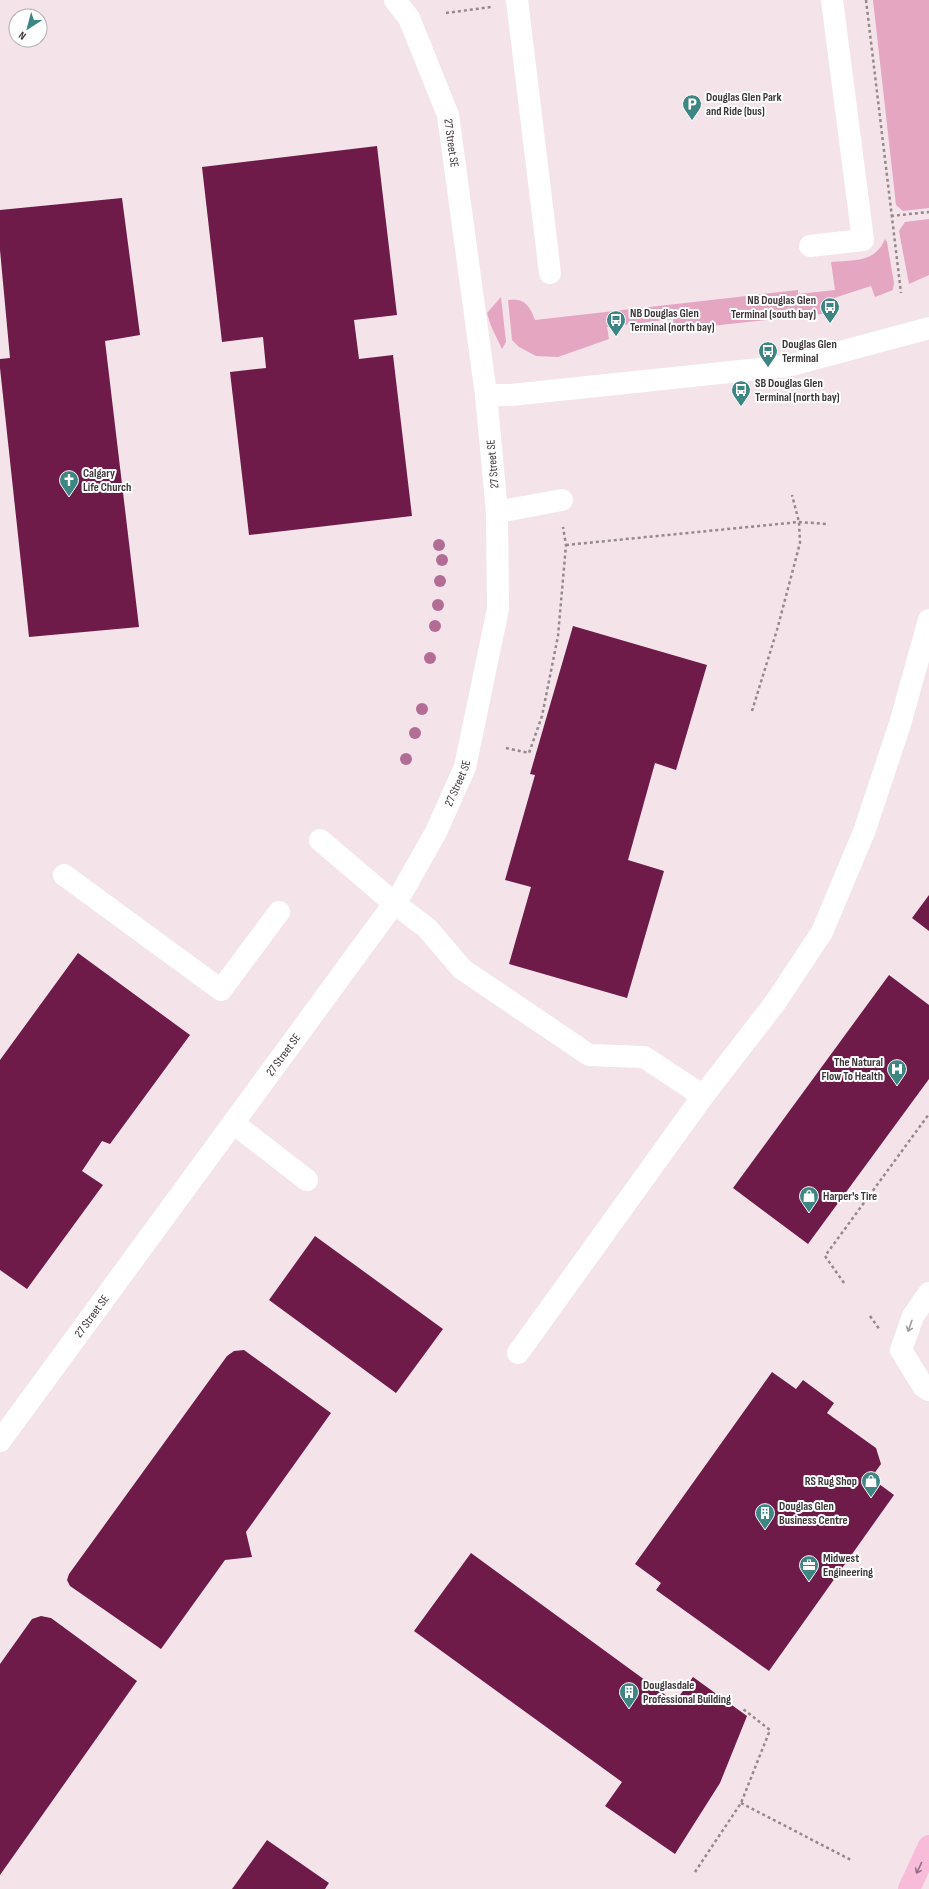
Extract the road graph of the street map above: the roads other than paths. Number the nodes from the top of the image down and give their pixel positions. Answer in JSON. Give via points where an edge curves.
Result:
{"nodes":[{"id":1,"x":395,"y":0,"type":"edge"},
{"id":2,"x":517,"y":0,"type":"edge"},
{"id":3,"x":832,"y":0,"type":"edge"},
{"id":4,"x":810,"y":246,"type":"dead end"},
{"id":5,"x":550,"y":273,"type":"dead end"},
{"id":6,"x":929,"y":328,"type":"edge"},
{"id":7,"x":486,"y":395,"type":"junction"},
{"id":8,"x":562,"y":500,"type":"dead end"},
{"id":9,"x":497,"y":512,"type":"junction"},
{"id":10,"x":929,"y":620,"type":"edge"},
{"id":11,"x":320,"y":840,"type":"dead end"},
{"id":12,"x":64,"y":875,"type":"dead end"},
{"id":13,"x":394,"y":903,"type":"junction"},
{"id":14,"x":279,"y":912,"type":"dead end"},
{"id":15,"x":703,"y":1096,"type":"junction"},
{"id":16,"x":233,"y":1123,"type":"junction"},
{"id":17,"x":307,"y":1180,"type":"dead end"},
{"id":18,"x":929,"y":1293,"type":"edge"},
{"id":19,"x":518,"y":1352,"type":"dead end"},
{"id":20,"x":929,"y":1390,"type":"edge"},
{"id":21,"x":0,"y":1441,"type":"edge"},
{"id":22,"x":929,"y":1846,"type":"edge"},
{"id":23,"x":909,"y":1889,"type":"edge"}],
"edges":[{"from":1,"to":7,"type":"street","name":"27 Street SE","via":[[409,18],[448,115]]},
{"from":2,"to":5,"type":"street"},
{"from":3,"to":4,"type":"street","via":[[863,240]]},
{"from":6,"to":7,"type":"street","via":[[788,366],[511,395]]},
{"from":7,"to":9,"type":"street","name":"27 Street SE"},
{"from":8,"to":9,"type":"street"},
{"from":9,"to":13,"type":"street","name":"27 Street SE","via":[[498,609],[465,767],[436,832]]},
{"from":10,"to":15,"type":"street","via":[[900,724],[864,832],[822,932],[775,1003]]},
{"from":11,"to":13,"type":"street"},
{"from":12,"to":14,"type":"street","via":[[221,990]]},
{"from":13,"to":15,"type":"street","via":[[427,928],[462,969],[589,1055],[644,1057]]},
{"from":13,"to":16,"type":"street","name":"27 Street SE"},
{"from":15,"to":19,"type":"street"},
{"from":16,"to":17,"type":"street"},
{"from":16,"to":21,"type":"street","name":"27 Street SE"},
{"from":18,"to":20,"type":"street","one_way":true,"via":[[913,1316],[901,1350],[923,1386]]},
{"from":22,"to":23,"type":"main road","one_way":true}]}
